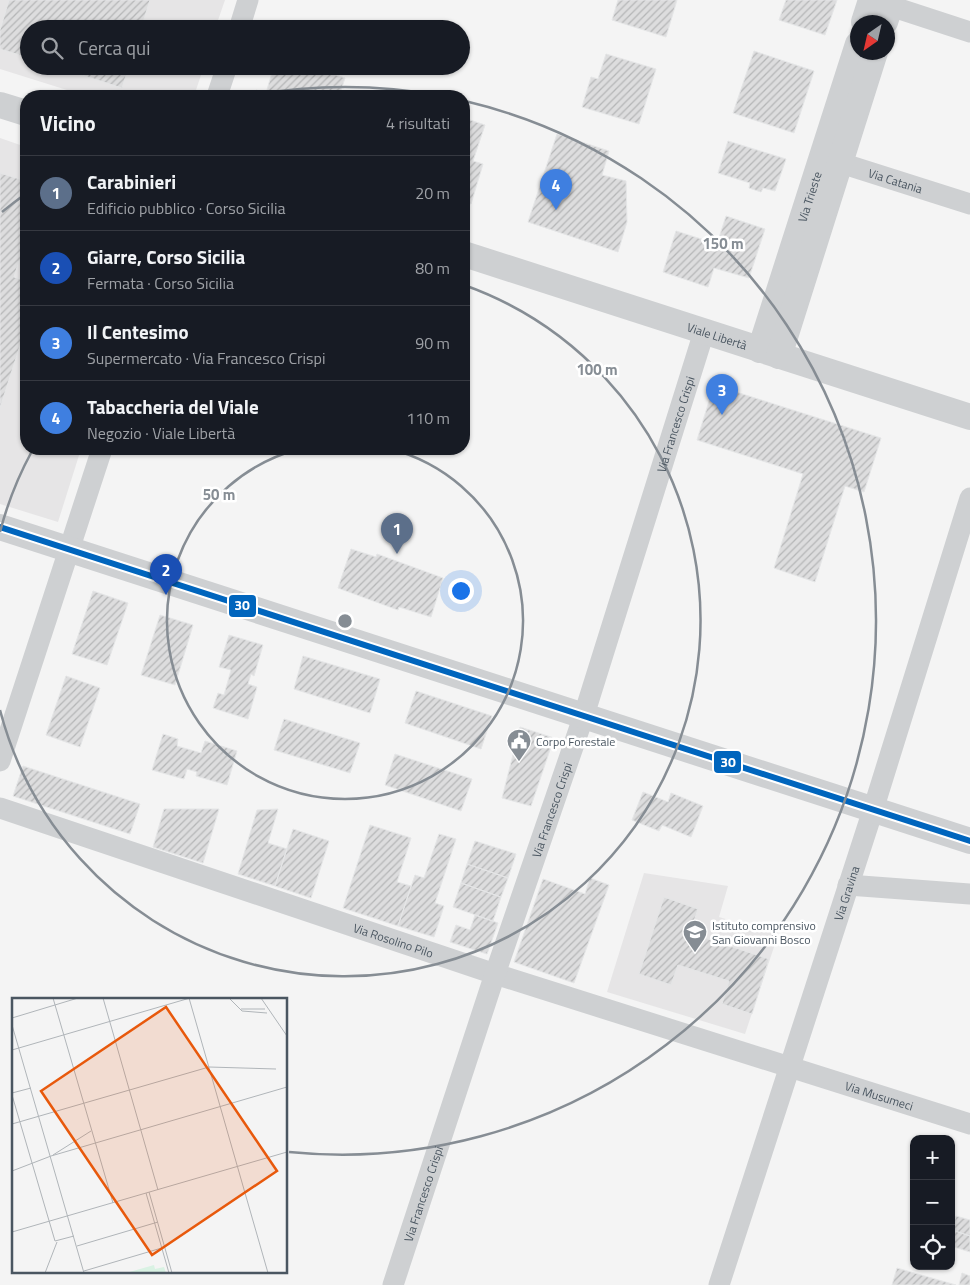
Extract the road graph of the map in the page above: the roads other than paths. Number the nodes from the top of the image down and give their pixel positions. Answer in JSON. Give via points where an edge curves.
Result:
{"nodes":[{"id":1,"x":248,"y":0,"type":"edge"},
{"id":2,"x":882,"y":6,"type":"edge"},
{"id":3,"x":872,"y":15,"type":"edge"},
{"id":4,"x":242,"y":20,"type":"edge"},
{"id":5,"x":970,"y":32,"type":"edge"},
{"id":6,"x":854,"y":60,"type":"edge"},
{"id":7,"x":872,"y":60,"type":"edge"},
{"id":8,"x":224,"y":75,"type":"edge"},
{"id":9,"x":219,"y":90,"type":"edge"},
{"id":10,"x":0,"y":105,"type":"edge"},
{"id":11,"x":20,"y":111,"type":"edge"},
{"id":12,"x":831,"y":159,"type":"junction"},
{"id":13,"x":970,"y":204,"type":"edge"},
{"id":14,"x":470,"y":256,"type":"edge"},
{"id":15,"x":704,"y":332,"type":"junction"},
{"id":16,"x":770,"y":353,"type":"junction"},
{"id":17,"x":970,"y":417,"type":"edge"},
{"id":18,"x":100,"y":455,"type":"edge"},
{"id":19,"x":970,"y":498,"type":"edge"},
{"id":20,"x":0,"y":527,"type":"edge"},
{"id":21,"x":69,"y":549,"type":"junction"},
{"id":22,"x":584,"y":716,"type":"junction"},
{"id":23,"x":0,"y":761,"type":"edge"},
{"id":24,"x":0,"y":808,"type":"edge"},
{"id":25,"x":873,"y":810,"type":"junction"},
{"id":26,"x":970,"y":841,"type":"edge"},
{"id":27,"x":848,"y":885,"type":"junction"},
{"id":28,"x":970,"y":894,"type":"edge"},
{"id":29,"x":495,"y":974,"type":"junction"},
{"id":30,"x":789,"y":1066,"type":"junction"},
{"id":31,"x":970,"y":1124,"type":"edge"},
{"id":32,"x":392,"y":1285,"type":"edge"},
{"id":33,"x":719,"y":1285,"type":"edge"}],
"edges":[{"from":1,"to":4,"type":"street"},
{"from":2,"to":3,"type":"street"},
{"from":2,"to":5,"type":"street"},
{"from":6,"to":12,"type":"street","name":"Via Trieste"},
{"from":7,"to":12,"type":"street","name":"Via Trieste"},
{"from":8,"to":9,"type":"street"},
{"from":10,"to":11,"type":"street"},
{"from":12,"to":13,"type":"street","name":"Via Catania"},
{"from":12,"to":16,"type":"street","name":"Via Trieste"},
{"from":14,"to":15,"type":"street","name":"Viale Libertà"},
{"from":15,"to":16,"type":"street","name":"Viale Libertà"},
{"from":15,"to":22,"type":"street","name":"Via Francesco Crispi"},
{"from":16,"to":17,"type":"street","name":"Viale Libertà"},
{"from":18,"to":21,"type":"street"},
{"from":19,"to":25,"type":"street","name":"Via Gravina"},
{"from":20,"to":21,"type":"street"},
{"from":21,"to":22,"type":"street"},
{"from":21,"to":23,"type":"street"},
{"from":22,"to":25,"type":"street"},
{"from":22,"to":29,"type":"street","name":"Via Francesco Crispi"},
{"from":24,"to":29,"type":"street","name":"Via Rosolino Pilo"},
{"from":25,"to":26,"type":"street"},
{"from":25,"to":27,"type":"street","name":"Via Gravina"},
{"from":27,"to":28,"type":"street"},
{"from":27,"to":30,"type":"street","name":"Via Gravina"},
{"from":29,"to":30,"type":"street","name":"Via Rosolino Pilo"},
{"from":29,"to":32,"type":"street","name":"Via Francesco Crispi"},
{"from":30,"to":31,"type":"street","name":"Via Musumeci"},
{"from":30,"to":33,"type":"street","name":"Via Gravina"}]}
